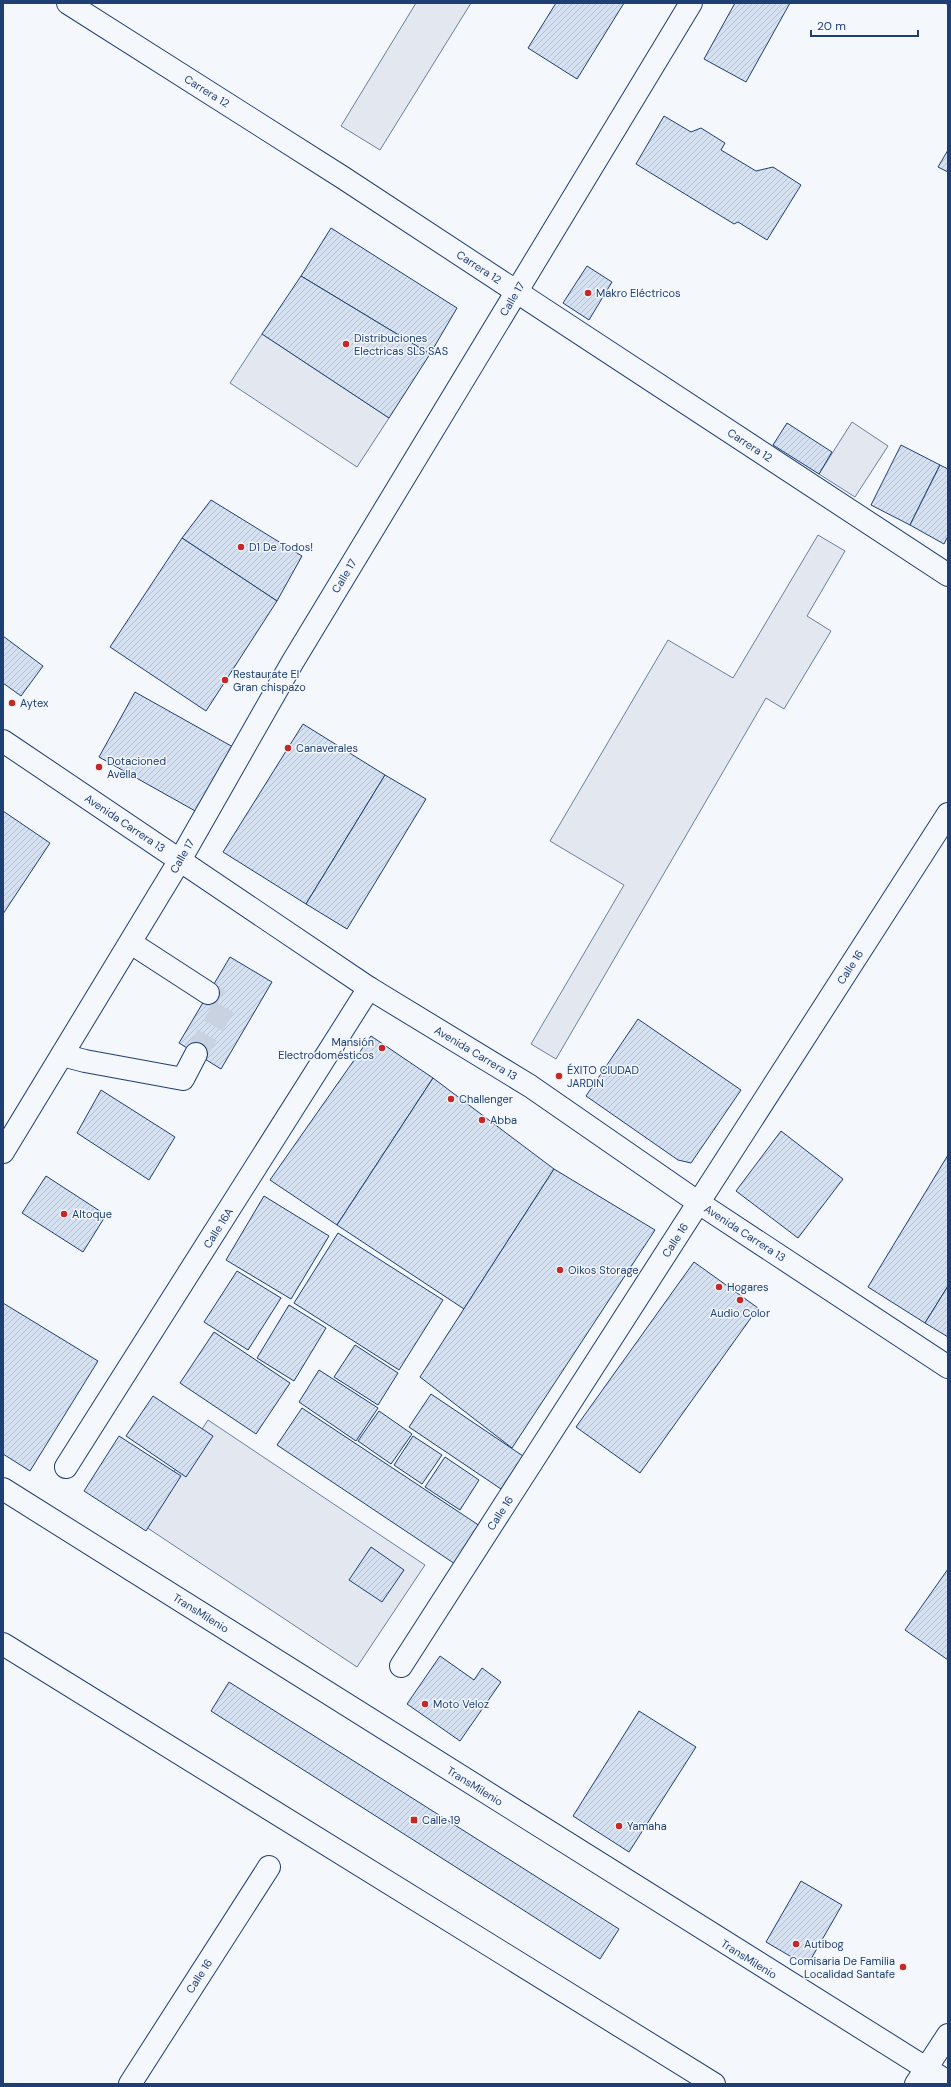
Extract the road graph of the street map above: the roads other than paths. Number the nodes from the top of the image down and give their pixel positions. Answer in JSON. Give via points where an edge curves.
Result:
{"nodes":[{"id":1,"x":68,"y":3,"type":"edge"},
{"id":2,"x":691,"y":3,"type":"edge"},
{"id":3,"x":516,"y":292,"type":"junction"},
{"id":4,"x":948,"y":575,"type":"edge"},
{"id":5,"x":3,"y":741,"type":"edge"},
{"id":6,"x":948,"y":814,"type":"edge"},
{"id":7,"x":180,"y":860,"type":"junction"},
{"id":8,"x":131,"y":943,"type":"junction"},
{"id":9,"x":369,"y":988,"type":"junction"},
{"id":10,"x":208,"y":993,"type":"tunnel mouth"},
{"id":11,"x":196,"y":1054,"type":"tunnel mouth"},
{"id":12,"x":62,"y":1055,"type":"junction"},
{"id":13,"x":3,"y":1152,"type":"edge"},
{"id":14,"x":699,"y":1203,"type":"junction"},
{"id":15,"x":948,"y":1367,"type":"edge"},
{"id":16,"x":66,"y":1468,"type":"dead end"},
{"id":17,"x":3,"y":1488,"type":"edge"},
{"id":18,"x":3,"y":1644,"type":"edge"},
{"id":19,"x":401,"y":1666,"type":"dead end"},
{"id":20,"x":268,"y":1867,"type":"dead end"},
{"id":21,"x":948,"y":2035,"type":"edge"},
{"id":22,"x":921,"y":2076,"type":"edge"},
{"id":23,"x":948,"y":2082,"type":"edge"},
{"id":24,"x":130,"y":2084,"type":"edge"},
{"id":25,"x":714,"y":2084,"type":"edge"}],
"edges":[{"from":1,"to":3,"type":"street","name":"Carrera 12","via":[[342,177]]},
{"from":2,"to":3,"type":"street","name":"Calle 17"},
{"from":3,"to":4,"type":"street","name":"Carrera 12"},
{"from":3,"to":7,"type":"street","name":"Calle 17","via":[[292,663]]},
{"from":5,"to":7,"type":"street","name":"Avenida Carrera 13"},
{"from":6,"to":14,"type":"street","name":"Calle 16"},
{"from":7,"to":8,"type":"street","name":"Calle 17"},
{"from":7,"to":9,"type":"street","name":"Avenida Carrera 13"},
{"from":8,"to":10,"type":"street"},
{"from":8,"to":12,"type":"street","name":"Calle 17"},
{"from":9,"to":14,"type":"street","name":"Avenida Carrera 13","via":[[530,1086]]},
{"from":9,"to":16,"type":"street","name":"Calle 16A"},
{"from":11,"to":12,"type":"street","via":[[183,1079]]},
{"from":12,"to":13,"type":"street","name":"Calle 17"},
{"from":14,"to":15,"type":"street","name":"Avenida Carrera 13"},
{"from":14,"to":19,"type":"street","name":"Calle 16"},
{"from":17,"to":22,"type":"street","name":"TransMilenio"},
{"from":18,"to":25,"type":"street"},
{"from":20,"to":24,"type":"street","name":"Calle 16"},
{"from":21,"to":22,"type":"street"},
{"from":22,"to":23,"type":"street","name":"TransMilenio"}]}
